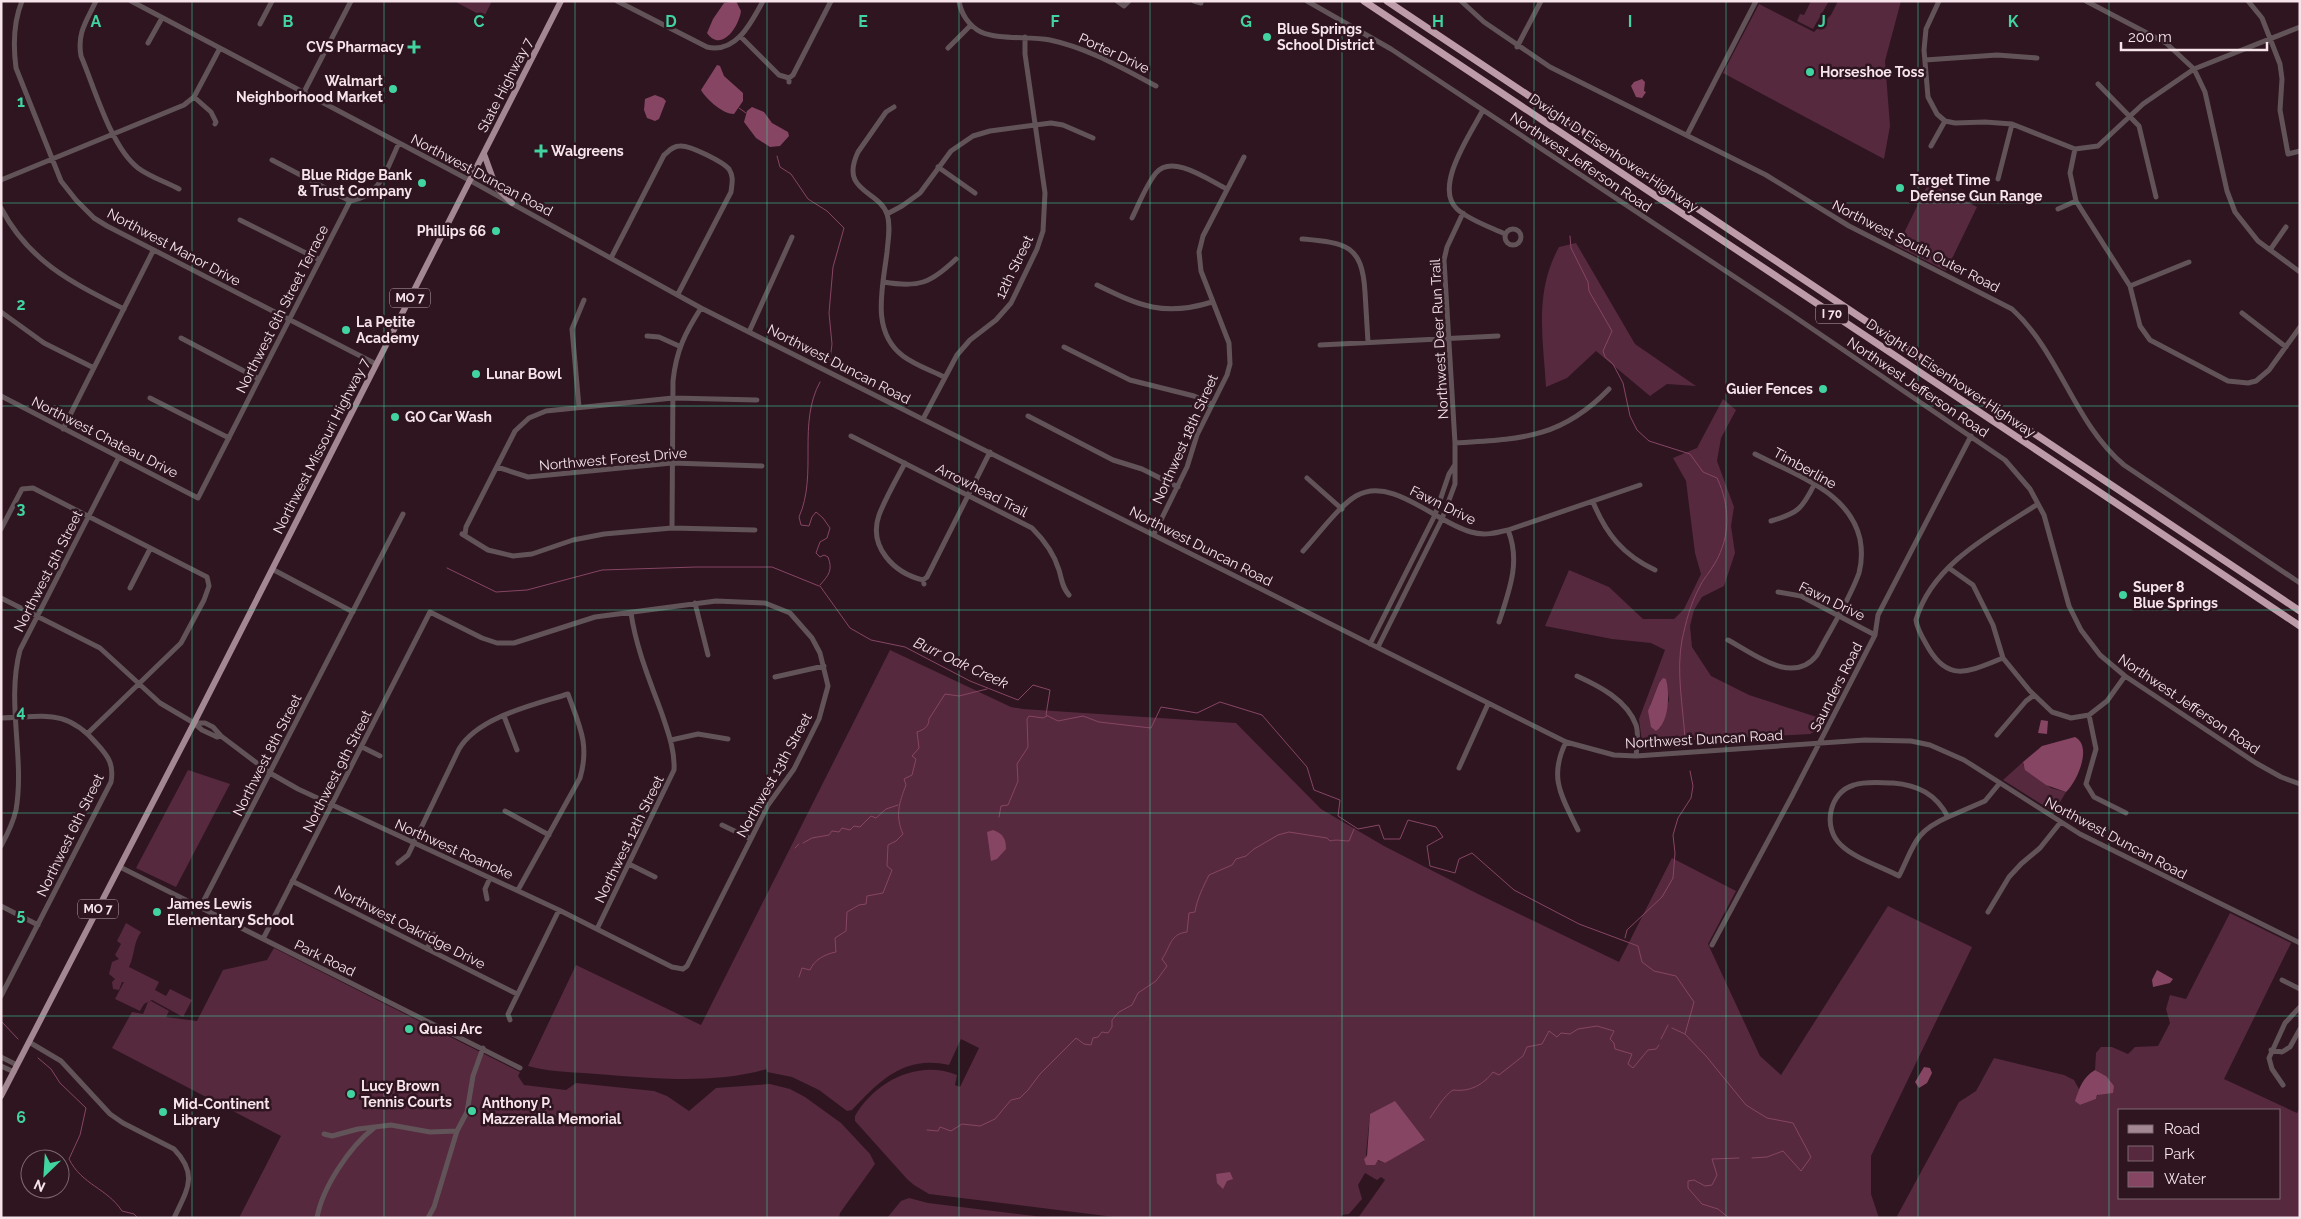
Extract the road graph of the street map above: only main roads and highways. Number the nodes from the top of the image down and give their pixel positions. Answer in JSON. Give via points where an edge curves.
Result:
{"nodes":[{"id":1,"x":562,"y":1,"type":"edge"},
{"id":2,"x":1364,"y":1,"type":"edge"},
{"id":3,"x":1387,"y":1,"type":"edge"},
{"id":4,"x":484,"y":154,"type":"junction"},
{"id":5,"x":471,"y":181,"type":"joint"},
{"id":6,"x":512,"y":203,"type":"road end"},
{"id":7,"x":2300,"y":611,"type":"edge"},
{"id":8,"x":2300,"y":626,"type":"edge"},
{"id":9,"x":1,"y":1096,"type":"edge"}],
"edges":[{"from":1,"to":4,"type":"main road","name":"State Highway 7","number":"MO 7"},
{"from":2,"to":8,"type":"highway","name":"Dwight D. Eisenhower Highway","number":"I 70"},
{"from":3,"to":7,"type":"highway","name":"Dwight D. Eisenhower Highway","number":"I 70"},
{"from":4,"to":5,"type":"main road","name":"State Highway 7","number":"MO 7"},
{"from":4,"to":6,"type":"main road","via":[[496,187]]},
{"from":5,"to":9,"type":"main road","name":"Northwest Missouri Highway 7","number":"MO 7"}]}
